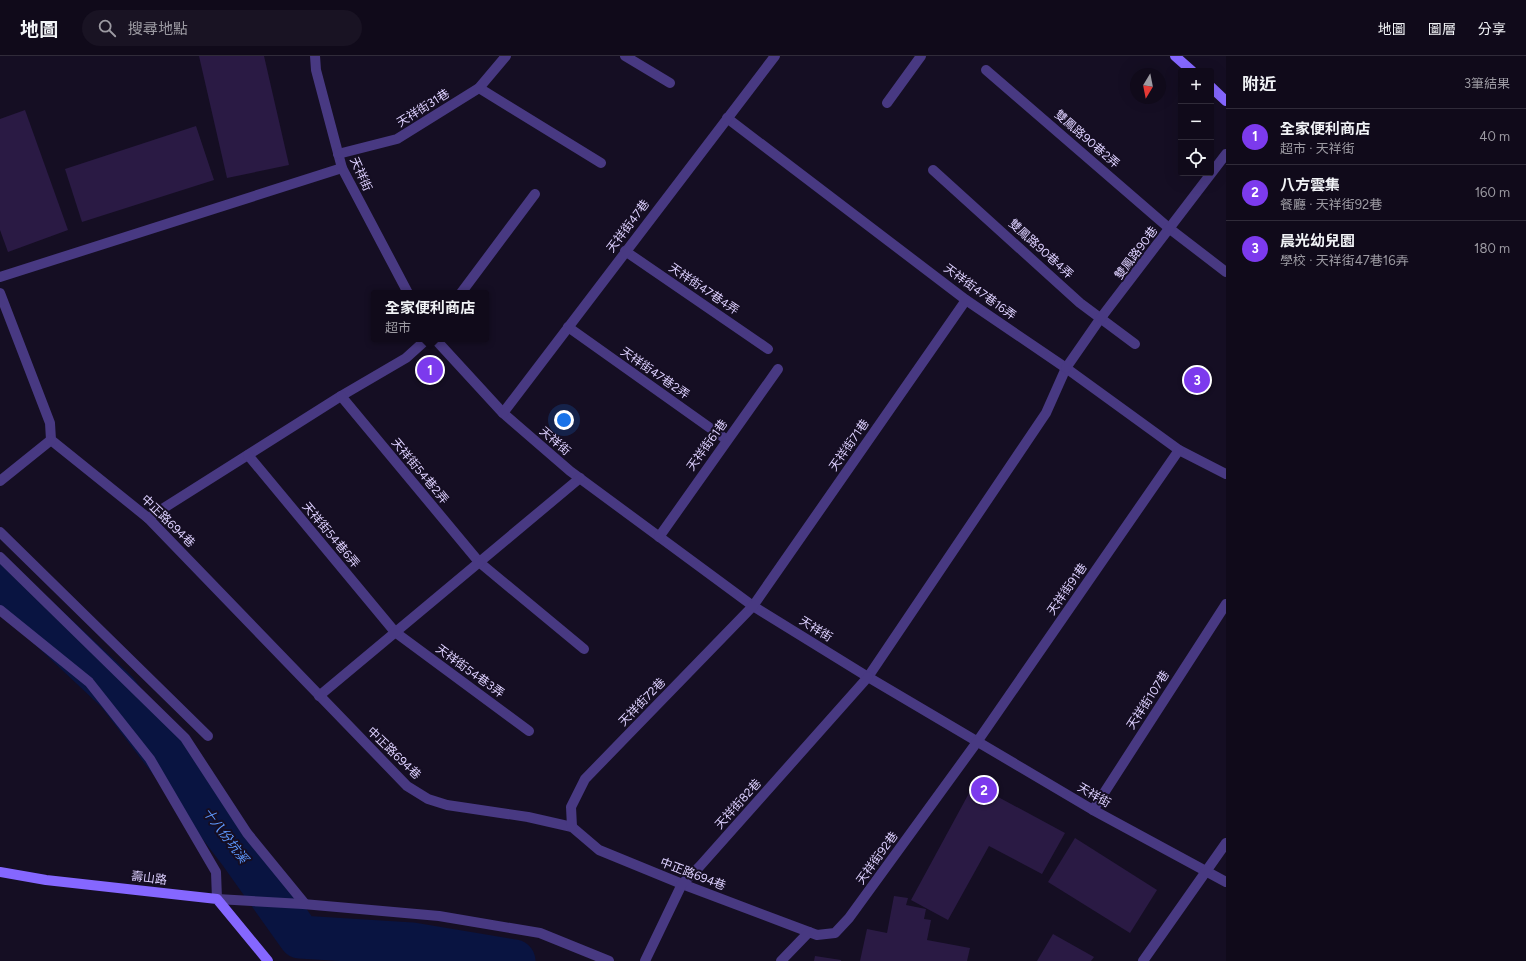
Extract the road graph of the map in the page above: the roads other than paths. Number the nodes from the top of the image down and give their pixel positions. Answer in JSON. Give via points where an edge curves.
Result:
{"nodes":[{"id":1,"x":314,"y":56,"type":"edge"},
{"id":2,"x":506,"y":56,"type":"edge"},
{"id":3,"x":625,"y":56,"type":"edge"},
{"id":4,"x":775,"y":56,"type":"edge"},
{"id":5,"x":921,"y":56,"type":"edge"},
{"id":6,"x":1175,"y":56,"type":"edge"},
{"id":7,"x":1189,"y":68,"type":"edge"},
{"id":8,"x":986,"y":70,"type":"dead end"},
{"id":9,"x":670,"y":83,"type":"dead end"},
{"id":10,"x":478,"y":88,"type":"junction"},
{"id":11,"x":1214,"y":90,"type":"edge"},
{"id":12,"x":1226,"y":101,"type":"edge"},
{"id":13,"x":887,"y":103,"type":"dead end"},
{"id":14,"x":727,"y":118,"type":"junction"},
{"id":15,"x":338,"y":154,"type":"junction"},
{"id":16,"x":1226,"y":154,"type":"edge"},
{"id":17,"x":601,"y":163,"type":"dead end"},
{"id":18,"x":342,"y":168,"type":"junction"},
{"id":19,"x":933,"y":170,"type":"dead end"},
{"id":20,"x":535,"y":194,"type":"dead end"},
{"id":21,"x":1170,"y":229,"type":"junction"},
{"id":22,"x":625,"y":251,"type":"junction"},
{"id":23,"x":1226,"y":272,"type":"edge"},
{"id":24,"x":0,"y":276,"type":"edge"},
{"id":25,"x":406,"y":290,"type":"edge"},
{"id":26,"x":464,"y":290,"type":"edge"},
{"id":27,"x":0,"y":293,"type":"edge"},
{"id":28,"x":966,"y":300,"type":"junction"},
{"id":29,"x":1100,"y":319,"type":"junction"},
{"id":30,"x":568,"y":327,"type":"junction"},
{"id":31,"x":423,"y":342,"type":"edge"},
{"id":32,"x":438,"y":342,"type":"edge"},
{"id":33,"x":1135,"y":344,"type":"dead end"},
{"id":34,"x":768,"y":349,"type":"dead end"},
{"id":35,"x":1066,"y":368,"type":"junction"},
{"id":36,"x":778,"y":369,"type":"dead end"},
{"id":37,"x":341,"y":396,"type":"junction"},
{"id":38,"x":503,"y":413,"type":"junction"},
{"id":39,"x":51,"y":440,"type":"junction"},
{"id":40,"x":727,"y":440,"type":"junction"},
{"id":41,"x":1179,"y":450,"type":"junction"},
{"id":42,"x":248,"y":455,"type":"junction"},
{"id":43,"x":1226,"y":474,"type":"edge"},
{"id":44,"x":580,"y":478,"type":"junction"},
{"id":45,"x":0,"y":481,"type":"edge"},
{"id":46,"x":148,"y":518,"type":"junction"},
{"id":47,"x":0,"y":532,"type":"edge"},
{"id":48,"x":658,"y":538,"type":"junction"},
{"id":49,"x":0,"y":557,"type":"edge"},
{"id":50,"x":479,"y":562,"type":"junction"},
{"id":51,"x":1226,"y":604,"type":"edge"},
{"id":52,"x":753,"y":606,"type":"junction"},
{"id":53,"x":0,"y":610,"type":"edge"},
{"id":54,"x":394,"y":632,"type":"junction"},
{"id":55,"x":584,"y":649,"type":"dead end"},
{"id":56,"x":868,"y":677,"type":"junction"},
{"id":57,"x":319,"y":696,"type":"junction"},
{"id":58,"x":529,"y":732,"type":"dead end"},
{"id":59,"x":208,"y":736,"type":"dead end"},
{"id":60,"x":977,"y":742,"type":"junction"},
{"id":61,"x":1093,"y":810,"type":"junction"},
{"id":62,"x":572,"y":827,"type":"junction"},
{"id":63,"x":1226,"y":844,"type":"edge"},
{"id":64,"x":0,"y":872,"type":"edge"},
{"id":65,"x":1207,"y":872,"type":"junction"},
{"id":66,"x":1226,"y":882,"type":"edge"},
{"id":67,"x":682,"y":884,"type":"junction"},
{"id":68,"x":217,"y":900,"type":"junction"},
{"id":69,"x":304,"y":904,"type":"junction"},
{"id":70,"x":809,"y":932,"type":"junction"},
{"id":71,"x":268,"y":961,"type":"edge"},
{"id":72,"x":610,"y":961,"type":"edge"},
{"id":73,"x":644,"y":961,"type":"edge"},
{"id":74,"x":782,"y":961,"type":"edge"},
{"id":75,"x":1143,"y":961,"type":"edge"}],
"edges":[{"from":1,"to":15,"type":"street","name":"天祥街"},
{"from":2,"to":10,"type":"street","name":"天祥街31巷"},
{"from":3,"to":9,"type":"street"},
{"from":4,"to":14,"type":"street","name":"天祥街47巷"},
{"from":5,"to":13,"type":"street"},
{"from":6,"to":7,"type":"street"},
{"from":8,"to":21,"type":"street","name":"雙鳳路90巷2弄"},
{"from":10,"to":15,"type":"street","name":"天祥街31巷","via":[[397,139]]},
{"from":10,"to":17,"type":"street"},
{"from":11,"to":12,"type":"street"},
{"from":14,"to":22,"type":"street","name":"天祥街47巷"},
{"from":14,"to":28,"type":"street","name":"天祥街47巷16弄"},
{"from":15,"to":18,"type":"street","name":"天祥街"},
{"from":16,"to":21,"type":"street","name":"雙鳳路90巷"},
{"from":18,"to":24,"type":"street"},
{"from":18,"to":25,"type":"street","name":"天祥街"},
{"from":19,"to":29,"type":"street","name":"雙鳳路90巷4弄"},
{"from":20,"to":26,"type":"street"},
{"from":21,"to":23,"type":"street","name":"雙鳳路90巷2弄"},
{"from":21,"to":29,"type":"street","name":"雙鳳路90巷"},
{"from":22,"to":30,"type":"street","name":"天祥街47巷"},
{"from":22,"to":34,"type":"street","name":"天祥街47巷4弄"},
{"from":27,"to":39,"type":"street","via":[[50,423]]},
{"from":28,"to":35,"type":"street","name":"天祥街47巷16弄"},
{"from":28,"to":52,"type":"street","name":"天祥街71巷"},
{"from":29,"to":33,"type":"street","name":"雙鳳路90巷4弄"},
{"from":29,"to":35,"type":"street","name":"雙鳳路90巷"},
{"from":30,"to":38,"type":"street","name":"天祥街47巷"},
{"from":30,"to":40,"type":"street","name":"天祥街47巷2弄"},
{"from":31,"to":37,"type":"street","via":[[406,358]]},
{"from":32,"to":38,"type":"street","name":"天祥街"},
{"from":35,"to":41,"type":"street","name":"天祥街47巷16弄"},
{"from":35,"to":56,"type":"street","name":"天祥街82巷","via":[[1046,413]]},
{"from":36,"to":40,"type":"street","name":"天祥街61巷"},
{"from":37,"to":42,"type":"street"},
{"from":37,"to":50,"type":"street","name":"天祥街54巷2弄"},
{"from":38,"to":44,"type":"street","name":"天祥街"},
{"from":39,"to":45,"type":"street"},
{"from":39,"to":46,"type":"street","name":"中正路694巷"},
{"from":40,"to":48,"type":"street","name":"天祥街61巷"},
{"from":41,"to":43,"type":"street","name":"天祥街47巷16弄"},
{"from":41,"to":60,"type":"street","name":"天祥街91巷"},
{"from":42,"to":46,"type":"street"},
{"from":42,"to":54,"type":"street","name":"天祥街54巷6弄"},
{"from":44,"to":48,"type":"street","name":"天祥街"},
{"from":44,"to":50,"type":"street"},
{"from":46,"to":57,"type":"street","name":"中正路694巷"},
{"from":47,"to":59,"type":"street"},
{"from":48,"to":52,"type":"street","name":"天祥街"},
{"from":49,"to":69,"type":"street","via":[[185,738],[247,833]]},
{"from":50,"to":54,"type":"street"},
{"from":50,"to":55,"type":"street","name":"天祥街54巷2弄"},
{"from":51,"to":61,"type":"street","name":"天祥街107巷"},
{"from":52,"to":56,"type":"street","name":"天祥街"},
{"from":52,"to":62,"type":"street","name":"天祥街72巷","via":[[585,779],[571,807]]},
{"from":53,"to":68,"type":"street","via":[[89,682],[150,759],[216,872]]},
{"from":54,"to":57,"type":"street"},
{"from":54,"to":58,"type":"street","name":"天祥街54巷3弄"},
{"from":56,"to":60,"type":"street","name":"天祥街"},
{"from":56,"to":67,"type":"street","name":"天祥街82巷"},
{"from":57,"to":62,"type":"street","name":"中正路694巷","via":[[407,786],[428,799],[447,805],[528,817]]},
{"from":60,"to":61,"type":"street","name":"天祥街"},
{"from":60,"to":70,"type":"street","name":"天祥街92巷","via":[[844,923],[835,933],[817,935]]},
{"from":61,"to":65,"type":"street","name":"天祥街"},
{"from":62,"to":67,"type":"street","name":"中正路694巷","via":[[599,850]]},
{"from":63,"to":65,"type":"street"},
{"from":64,"to":68,"type":"street","name":"壽山路","via":[[46,880]]},
{"from":65,"to":66,"type":"street","name":"天祥街"},
{"from":65,"to":75,"type":"street"},
{"from":67,"to":70,"type":"street","name":"中正路694巷"},
{"from":67,"to":73,"type":"street","name":"天祥街82巷"},
{"from":68,"to":69,"type":"street"},
{"from":68,"to":71,"type":"street"},
{"from":69,"to":72,"type":"street","via":[[439,916],[540,933]]},
{"from":70,"to":74,"type":"street"}]}
